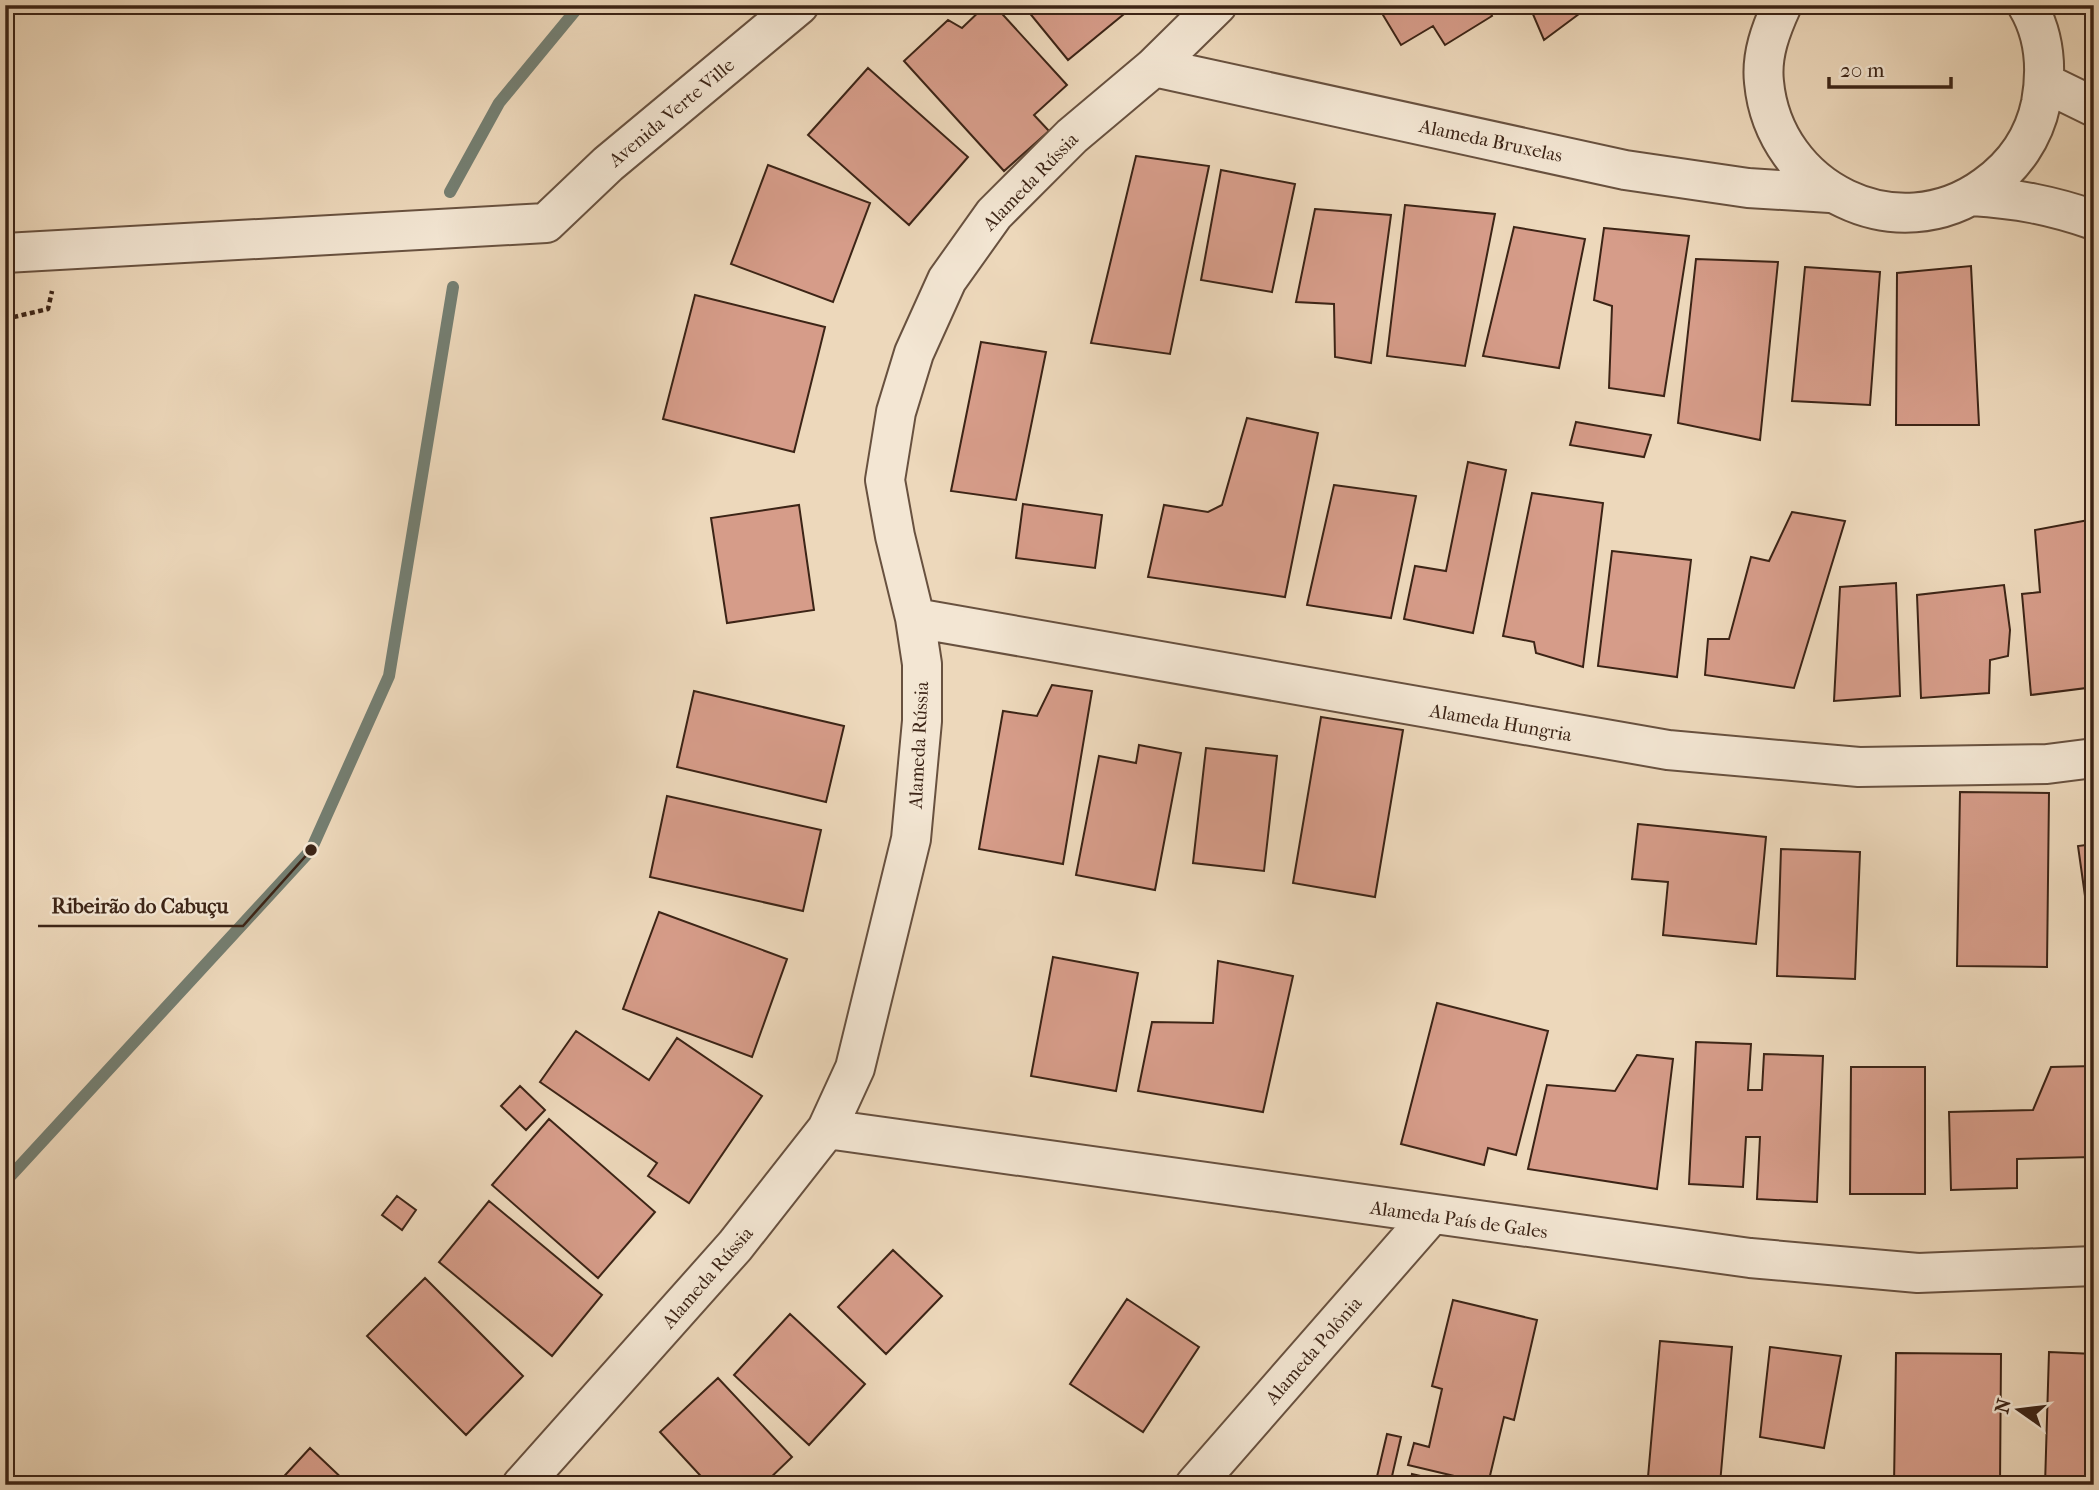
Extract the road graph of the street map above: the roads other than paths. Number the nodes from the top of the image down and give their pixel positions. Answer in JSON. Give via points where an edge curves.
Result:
{"nodes":[{"id":1,"x":799,"y":5,"type":"edge"},
{"id":2,"x":1217,"y":5,"type":"edge"},
{"id":3,"x":1782,"y":5,"type":"edge"},
{"id":4,"x":2027,"y":5,"type":"edge"},
{"id":5,"x":1154,"y":67,"type":"junction"},
{"id":6,"x":2045,"y":83,"type":"junction"},
{"id":7,"x":2094,"y":107,"type":"edge"},
{"id":8,"x":1830,"y":193,"type":"junction"},
{"id":9,"x":1972,"y":196,"type":"junction"},
{"id":10,"x":2094,"y":220,"type":"edge"},
{"id":11,"x":5,"y":253,"type":"edge"},
{"id":12,"x":915,"y":618,"type":"junction"},
{"id":13,"x":2094,"y":758,"type":"edge"},
{"id":14,"x":827,"y":1129,"type":"junction"},
{"id":15,"x":1431,"y":1215,"type":"junction"},
{"id":16,"x":2094,"y":1266,"type":"edge"},
{"id":17,"x":522,"y":1485,"type":"edge"},
{"id":18,"x":1195,"y":1485,"type":"edge"}],
"edges":[{"from":1,"to":11,"type":"street","name":"Avenida Verte Ville","via":[[608,164],[546,223]]},
{"from":2,"to":5,"type":"street","name":"Alameda Rússia"},
{"from":3,"to":8,"type":"street","via":[[1768,37],[1764,81],[1774,125],[1797,163]]},
{"from":4,"to":6,"type":"street","via":[[2043,48]]},
{"from":5,"to":8,"type":"street","name":"Alameda Bruxelas","via":[[1625,170],[1748,188]]},
{"from":5,"to":12,"type":"street","name":"Alameda Rússia","via":[[1072,136],[995,215],[947,280],[914,353],[896,412],[885,480]]},
{"from":6,"to":7,"type":"street"},
{"from":6,"to":9,"type":"street","via":[[2038,117],[2023,148],[2000,176]]},
{"from":8,"to":9,"type":"street","via":[[1871,210],[1906,214],[1940,209]]},
{"from":9,"to":10,"type":"street","via":[[2016,199]]},
{"from":12,"to":13,"type":"street","name":"Alameda Hungria","via":[[1668,751],[1859,767],[2047,764]]},
{"from":12,"to":14,"type":"street","name":"Alameda Rússia","via":[[922,664],[922,721],[911,839],[855,1068]]},
{"from":14,"to":15,"type":"street","name":"Alameda País de Gales"},
{"from":14,"to":17,"type":"street","name":"Alameda Rússia","via":[[735,1246]]},
{"from":15,"to":16,"type":"street","name":"Alameda País de Gales","via":[[1750,1258],[1918,1273]]},
{"from":15,"to":18,"type":"street","name":"Alameda Polônia"}]}
